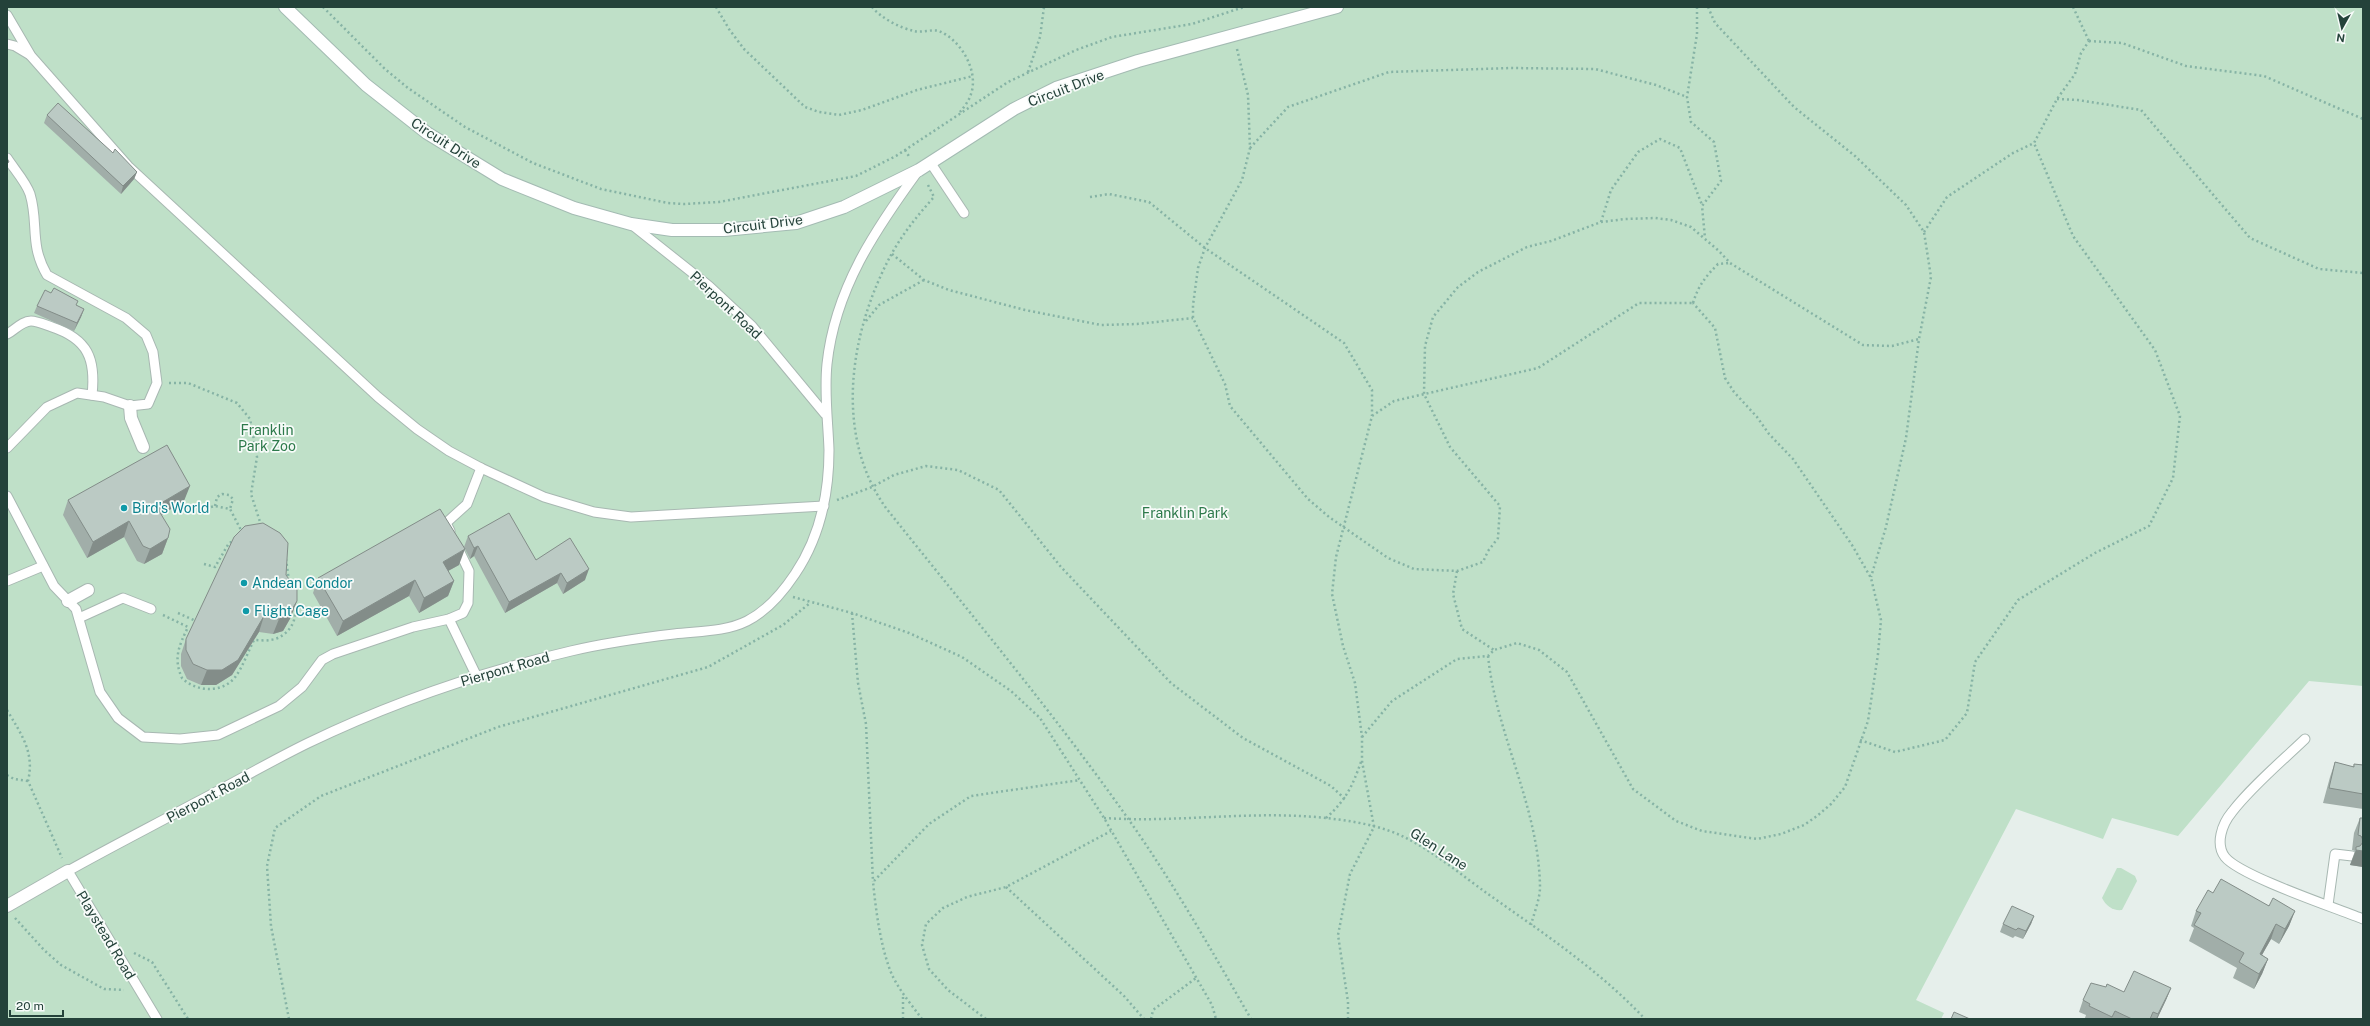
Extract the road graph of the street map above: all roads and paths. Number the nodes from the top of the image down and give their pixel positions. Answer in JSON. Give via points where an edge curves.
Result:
{"nodes":[{"id":1,"x":285,"y":7,"type":"edge"},
{"id":2,"x":323,"y":7,"type":"edge"},
{"id":3,"x":716,"y":7,"type":"edge"},
{"id":4,"x":872,"y":7,"type":"edge"},
{"id":5,"x":1044,"y":7,"type":"edge"},
{"id":6,"x":1244,"y":7,"type":"edge"},
{"id":7,"x":1337,"y":7,"type":"edge"},
{"id":8,"x":1697,"y":7,"type":"edge"},
{"id":9,"x":1708,"y":7,"type":"edge"},
{"id":10,"x":2073,"y":7,"type":"edge"},
{"id":11,"x":7,"y":15,"type":"edge"},
{"id":12,"x":1234,"y":34,"type":"junction"},
{"id":13,"x":2089,"y":41,"type":"junction"},
{"id":14,"x":7,"y":44,"type":"edge"},
{"id":15,"x":31,"y":56,"type":"junction"},
{"id":16,"x":1028,"y":72,"type":"junction"},
{"id":17,"x":973,"y":76,"type":"junction"},
{"id":18,"x":1686,"y":97,"type":"junction"},
{"id":19,"x":2057,"y":99,"type":"junction"},
{"id":20,"x":958,"y":114,"type":"junction"},
{"id":21,"x":2363,"y":119,"type":"edge"},
{"id":22,"x":2034,"y":143,"type":"junction"},
{"id":23,"x":1250,"y":148,"type":"junction"},
{"id":24,"x":905,"y":150,"type":"junction"},
{"id":25,"x":910,"y":157,"type":"dead end"},
{"id":26,"x":7,"y":158,"type":"edge"},
{"id":27,"x":930,"y":162,"type":"junction"},
{"id":28,"x":919,"y":170,"type":"junction"},
{"id":29,"x":932,"y":192,"type":"dead end"},
{"id":30,"x":1090,"y":197,"type":"dead end"},
{"id":31,"x":1702,"y":206,"type":"junction"},
{"id":32,"x":964,"y":213,"type":"dead end"},
{"id":33,"x":1601,"y":222,"type":"junction"},
{"id":34,"x":631,"y":224,"type":"junction"},
{"id":35,"x":1924,"y":232,"type":"junction"},
{"id":36,"x":1705,"y":239,"type":"junction"},
{"id":37,"x":1205,"y":248,"type":"junction"},
{"id":38,"x":892,"y":254,"type":"junction"},
{"id":39,"x":1730,"y":263,"type":"junction"},
{"id":40,"x":2363,"y":273,"type":"edge"},
{"id":41,"x":924,"y":280,"type":"junction"},
{"id":42,"x":1693,"y":303,"type":"junction"},
{"id":43,"x":1193,"y":318,"type":"junction"},
{"id":44,"x":864,"y":323,"type":"junction"},
{"id":45,"x":7,"y":334,"type":"edge"},
{"id":46,"x":1919,"y":339,"type":"junction"},
{"id":47,"x":157,"y":383,"type":"junction"},
{"id":48,"x":1424,"y":394,"type":"junction"},
{"id":49,"x":92,"y":395,"type":"junction"},
{"id":50,"x":130,"y":406,"type":"junction"},
{"id":51,"x":826,"y":414,"type":"junction"},
{"id":52,"x":1372,"y":416,"type":"junction"},
{"id":53,"x":143,"y":447,"type":"dead end"},
{"id":54,"x":7,"y":448,"type":"edge"},
{"id":55,"x":481,"y":468,"type":"junction"},
{"id":56,"x":872,"y":487,"type":"junction"},
{"id":57,"x":7,"y":496,"type":"edge"},
{"id":58,"x":214,"y":506,"type":"junction"},
{"id":59,"x":824,"y":506,"type":"junction"},
{"id":60,"x":210,"y":507,"type":"dead end"},
{"id":61,"x":230,"y":509,"type":"junction"},
{"id":62,"x":1343,"y":526,"type":"junction"},
{"id":63,"x":263,"y":530,"type":"edge"},
{"id":64,"x":243,"y":536,"type":"edge"},
{"id":65,"x":236,"y":540,"type":"edge"},
{"id":66,"x":285,"y":555,"type":"edge"},
{"id":67,"x":204,"y":564,"type":"dead end"},
{"id":68,"x":43,"y":566,"type":"junction"},
{"id":69,"x":1458,"y":572,"type":"junction"},
{"id":70,"x":1871,"y":578,"type":"junction"},
{"id":71,"x":7,"y":581,"type":"edge"},
{"id":72,"x":289,"y":584,"type":"edge"},
{"id":73,"x":88,"y":590,"type":"dead end"},
{"id":74,"x":783,"y":590,"type":"junction"},
{"id":75,"x":68,"y":601,"type":"junction"},
{"id":76,"x":292,"y":602,"type":"edge"},
{"id":77,"x":810,"y":603,"type":"junction"},
{"id":78,"x":151,"y":609,"type":"joint"},
{"id":79,"x":178,"y":613,"type":"dead end"},
{"id":80,"x":852,"y":613,"type":"junction"},
{"id":81,"x":78,"y":618,"type":"junction"},
{"id":82,"x":449,"y":619,"type":"junction"},
{"id":83,"x":199,"y":623,"type":"edge"},
{"id":84,"x":1494,"y":650,"type":"junction"},
{"id":85,"x":1488,"y":656,"type":"junction"},
{"id":86,"x":476,"y":677,"type":"junction"},
{"id":87,"x":7,"y":710,"type":"edge"},
{"id":88,"x":1362,"y":737,"type":"junction"},
{"id":89,"x":2305,"y":739,"type":"dead end"},
{"id":90,"x":1860,"y":740,"type":"junction"},
{"id":91,"x":1362,"y":761,"type":"junction"},
{"id":92,"x":7,"y":775,"type":"edge"},
{"id":93,"x":1080,"y":780,"type":"junction"},
{"id":94,"x":28,"y":781,"type":"junction"},
{"id":95,"x":1344,"y":799,"type":"junction"},
{"id":96,"x":1104,"y":818,"type":"junction"},
{"id":97,"x":1326,"y":818,"type":"junction"},
{"id":98,"x":1129,"y":820,"type":"junction"},
{"id":99,"x":1374,"y":827,"type":"junction"},
{"id":100,"x":1111,"y":831,"type":"junction"},
{"id":101,"x":2352,"y":856,"type":"dead end"},
{"id":102,"x":68,"y":871,"type":"junction"},
{"id":103,"x":873,"y":882,"type":"junction"},
{"id":104,"x":1006,"y":887,"type":"junction"},
{"id":105,"x":2328,"y":905,"type":"junction"},
{"id":106,"x":10,"y":910,"type":"edge"},
{"id":107,"x":2363,"y":919,"type":"edge"},
{"id":108,"x":1532,"y":925,"type":"junction"},
{"id":109,"x":129,"y":948,"type":"dead end"},
{"id":110,"x":1196,"y":978,"type":"junction"},
{"id":111,"x":140,"y":991,"type":"junction"},
{"id":112,"x":903,"y":993,"type":"junction"},
{"id":113,"x":157,"y":1019,"type":"edge"},
{"id":114,"x":188,"y":1019,"type":"edge"},
{"id":115,"x":289,"y":1019,"type":"edge"},
{"id":116,"x":903,"y":1019,"type":"edge"},
{"id":117,"x":922,"y":1019,"type":"edge"},
{"id":118,"x":986,"y":1019,"type":"edge"},
{"id":119,"x":1144,"y":1019,"type":"edge"},
{"id":120,"x":1150,"y":1019,"type":"edge"},
{"id":121,"x":1216,"y":1019,"type":"edge"},
{"id":122,"x":1251,"y":1019,"type":"edge"},
{"id":123,"x":1348,"y":1019,"type":"edge"},
{"id":124,"x":1645,"y":1019,"type":"edge"}],
"edges":[{"from":1,"to":34,"type":"main road","name":"Circuit Drive","via":[[366,85],[427,133],[502,179],[574,208]]},
{"from":2,"to":24,"type":"path","via":[[385,69],[466,127],[533,162],[610,192],[668,203],[719,202],[856,176]]},
{"from":3,"to":17,"type":"path","via":[[744,49],[806,107],[819,112],[839,115],[862,110],[917,90]]},
{"from":4,"to":17,"type":"path","via":[[892,22],[915,31],[937,31],[951,38],[963,52]]},
{"from":5,"to":16,"type":"path","via":[[1040,37]]},
{"from":6,"to":16,"type":"path","via":[[1192,24],[1112,37]]},
{"from":7,"to":12,"type":"main road","name":"Circuit Drive"},
{"from":8,"to":18,"type":"path","via":[[1697,34]]},
{"from":9,"to":35,"type":"path","via":[[1715,23],[1794,107],[1855,156],[1906,205]]},
{"from":10,"to":13,"type":"path"},
{"from":11,"to":15,"type":"lane"},
{"from":12,"to":23,"type":"path","via":[[1248,95]]},
{"from":12,"to":27,"type":"main road","name":"Circuit Drive","via":[[1138,61],[1056,88],[1014,109]]},
{"from":13,"to":19,"type":"path","via":[[2081,53],[2075,74]]},
{"from":13,"to":21,"type":"path","via":[[2122,43],[2186,66],[2264,76]]},
{"from":14,"to":15,"type":"lane"},
{"from":15,"to":55,"type":"lane","via":[[128,166],[378,397],[436,442]]},
{"from":16,"to":20,"type":"path"},
{"from":17,"to":20,"type":"path","via":[[971,94]]},
{"from":18,"to":23,"type":"path","via":[[1656,85],[1594,69],[1511,68],[1389,72],[1288,107]]},
{"from":18,"to":31,"type":"path","via":[[1691,122],[1714,142],[1721,181]]},
{"from":19,"to":22,"type":"path"},
{"from":19,"to":40,"type":"path","via":[[2141,110],[2250,238],[2319,269]]},
{"from":20,"to":24,"type":"path"},
{"from":22,"to":35,"type":"path","via":[[2013,153],[1947,198]]},
{"from":22,"to":90,"type":"path","via":[[2073,236],[2155,350],[2180,416],[2173,478],[2149,526],[2095,553],[2018,600],[1976,662],[1967,713],[1945,740],[1895,752]]},
{"from":23,"to":37,"type":"path","via":[[1242,180]]},
{"from":24,"to":25,"type":"path"},
{"from":26,"to":47,"type":"lane","via":[[30,194],[35,246],[47,274],[126,318],[146,335],[153,352]]},
{"from":27,"to":28,"type":"main road","name":"Circuit Drive"},
{"from":27,"to":32,"type":"lane"},
{"from":28,"to":34,"type":"main road","name":"Circuit Drive","via":[[844,206],[796,223],[724,230],[672,230]]},
{"from":28,"to":51,"type":"lane","name":"Pierpont Road","via":[[880,223],[858,261],[837,310],[827,364]]},
{"from":29,"to":38,"type":"path","via":[[934,197],[910,225]]},
{"from":30,"to":37,"type":"path","via":[[1109,194],[1150,202]]},
{"from":31,"to":33,"type":"path","via":[[1680,148],[1660,139],[1638,152],[1611,190]]},
{"from":31,"to":36,"type":"path"},
{"from":33,"to":36,"type":"path","via":[[1655,218],[1671,220],[1691,227]]},
{"from":33,"to":48,"type":"path","via":[[1527,247],[1478,272],[1458,287],[1432,317],[1425,346]]},
{"from":34,"to":51,"type":"lane","name":"Pierpont Road","via":[[709,286],[752,326]]},
{"from":35,"to":46,"type":"path","via":[[1931,277]]},
{"from":36,"to":39,"type":"path"},
{"from":37,"to":43,"type":"path","via":[[1194,286]]},
{"from":37,"to":52,"type":"path","via":[[1344,343],[1372,390]]},
{"from":38,"to":41,"type":"path"},
{"from":38,"to":44,"type":"path","via":[[880,276]]},
{"from":39,"to":42,"type":"path","via":[[1718,264],[1710,272],[1698,287]]},
{"from":39,"to":46,"type":"path","via":[[1862,345],[1892,346]]},
{"from":41,"to":43,"type":"path","via":[[992,302],[1101,325]]},
{"from":41,"to":44,"type":"path","via":[[880,305]]},
{"from":42,"to":48,"type":"path","via":[[1639,302],[1538,368]]},
{"from":42,"to":70,"type":"path","via":[[1715,328],[1725,378],[1734,392],[1793,459],[1852,544]]},
{"from":43,"to":62,"type":"path","via":[[1225,384],[1230,406],[1308,499]]},
{"from":44,"to":56,"type":"path","via":[[855,360],[852,405],[860,455]]},
{"from":45,"to":49,"type":"lane","via":[[21,324],[31,321],[77,339],[89,353],[93,368]]},
{"from":46,"to":70,"type":"path","via":[[1906,438],[1886,527]]},
{"from":47,"to":50,"type":"lane","via":[[148,404]]},
{"from":47,"to":63,"type":"path","via":[[188,383],[237,403],[250,419],[257,457],[251,494]]},
{"from":48,"to":52,"type":"path","via":[[1394,401]]},
{"from":48,"to":69,"type":"path","via":[[1450,447],[1500,506],[1498,538],[1483,562]]},
{"from":49,"to":50,"type":"lane"},
{"from":49,"to":54,"type":"lane","via":[[76,393],[47,407]]},
{"from":50,"to":53,"type":"main road","via":[[130,418]]},
{"from":51,"to":59,"type":"lane","name":"Pierpont Road","via":[[828,468]]},
{"from":52,"to":62,"type":"path"},
{"from":55,"to":59,"type":"lane","via":[[544,497],[594,512],[631,517]]},
{"from":55,"to":82,"type":"lane","via":[[468,504],[446,523],[469,571],[468,603],[463,613]]},
{"from":56,"to":59,"type":"path"},
{"from":56,"to":95,"type":"path","via":[[894,475],[926,466],[958,470],[999,490],[1061,567],[1171,683],[1242,738],[1331,786]]},
{"from":56,"to":98,"type":"path","via":[[1051,714]]},
{"from":57,"to":68,"type":"lane"},
{"from":58,"to":60,"type":"path","bridge":true},
{"from":58,"to":61,"type":"path","bridge":true},
{"from":58,"to":61,"type":"path","via":[[217,497],[222,494],[229,495],[233,499]]},
{"from":59,"to":74,"type":"lane","name":"Pierpont Road","via":[[809,551]]},
{"from":61,"to":64,"type":"path","bridge":true},
{"from":62,"to":69,"type":"path","via":[[1388,558],[1414,569]]},
{"from":62,"to":88,"type":"path","via":[[1332,594],[1342,646],[1355,683]]},
{"from":65,"to":67,"type":"path","via":[[229,543],[216,568]]},
{"from":66,"to":72,"type":"path"},
{"from":68,"to":71,"type":"lane"},
{"from":68,"to":75,"type":"lane","via":[[54,586]]},
{"from":69,"to":84,"type":"path","via":[[1453,594],[1462,629]]},
{"from":70,"to":90,"type":"path","via":[[1881,620],[1880,635],[1868,721]]},
{"from":73,"to":75,"type":"main road"},
{"from":74,"to":77,"type":"path","via":[[790,596]]},
{"from":74,"to":86,"type":"lane","name":"Pierpont Road","via":[[760,613],[724,629],[616,642],[574,650]]},
{"from":75,"to":81,"type":"lane","via":[[76,609]]},
{"from":76,"to":78,"type":"path","via":[[296,618],[289,630],[280,638],[254,640],[235,677],[220,689],[202,689],[182,678],[176,660],[188,628]]},
{"from":77,"to":80,"type":"path"},
{"from":77,"to":115,"type":"path","via":[[782,625],[708,667],[498,727],[321,796],[275,828],[267,866],[271,926]]},
{"from":78,"to":81,"type":"lane","via":[[123,598]]},
{"from":79,"to":83,"type":"path","bridge":true},
{"from":80,"to":93,"type":"path","via":[[910,633],[962,657],[987,672],[1040,718]]},
{"from":80,"to":103,"type":"path","via":[[858,683],[866,724]]},
{"from":81,"to":82,"type":"lane","via":[[100,692],[118,718],[143,737],[180,739],[218,735],[279,706],[302,687],[322,660],[333,654],[413,627]]},
{"from":82,"to":86,"type":"lane"},
{"from":84,"to":85,"type":"path"},
{"from":84,"to":90,"type":"path","via":[[1517,643],[1539,650],[1567,672],[1633,789],[1676,821],[1702,831],[1757,838],[1781,834],[1804,825],[1831,804],[1845,787]]},
{"from":85,"to":88,"type":"path","via":[[1456,659],[1392,701]]},
{"from":85,"to":108,"type":"path","via":[[1491,686],[1528,812],[1538,862],[1540,889]]},
{"from":86,"to":102,"type":"lane","name":"Pierpont Road","via":[[412,699],[323,736]]},
{"from":87,"to":94,"type":"path","via":[[27,744],[31,768]]},
{"from":88,"to":91,"type":"path"},
{"from":89,"to":105,"type":"lane","via":[[2231,813],[2222,828],[2220,848],[2225,857],[2235,865]]},
{"from":91,"to":95,"type":"path","via":[[1351,790]]},
{"from":91,"to":99,"type":"path"},
{"from":92,"to":94,"type":"path"},
{"from":93,"to":96,"type":"path"},
{"from":93,"to":103,"type":"path","via":[[971,796],[929,824]]},
{"from":94,"to":102,"type":"path"},
{"from":95,"to":97,"type":"path"},
{"from":96,"to":98,"type":"path","name":"Glen Lane"},
{"from":96,"to":100,"type":"path"},
{"from":97,"to":98,"type":"path","name":"Glen Lane","via":[[1279,816]]},
{"from":97,"to":99,"type":"path","name":"Glen Lane"},
{"from":98,"to":122,"type":"path","via":[[1189,910]]},
{"from":99,"to":108,"type":"path","name":"Glen Lane","via":[[1408,839]]},
{"from":99,"to":123,"type":"path","via":[[1350,874],[1338,935],[1348,1002]]},
{"from":100,"to":104,"type":"path"},
{"from":100,"to":110,"type":"path"},
{"from":101,"to":105,"type":"lane","via":[[2335,854]]},
{"from":102,"to":106,"type":"main road"},
{"from":102,"to":111,"type":"lane","name":"Playstead Road"},
{"from":103,"to":112,"type":"path","via":[[878,919],[890,970]]},
{"from":104,"to":118,"type":"path","via":[[966,897],[943,908],[926,924],[922,945],[929,969],[948,990]]},
{"from":104,"to":119,"type":"path","via":[[1124,996]]},
{"from":105,"to":107,"type":"lane"},
{"from":106,"to":111,"type":"path","via":[[44,950],[61,965],[104,989]]},
{"from":108,"to":124,"type":"path","name":"Glen Lane","via":[[1574,955],[1622,995]]},
{"from":109,"to":114,"type":"path","via":[[137,956],[152,962]]},
{"from":110,"to":120,"type":"path","via":[[1153,1010]]},
{"from":110,"to":121,"type":"path","via":[[1212,1005]]},
{"from":111,"to":113,"type":"lane","name":"Playstead Road"},
{"from":112,"to":116,"type":"path"},
{"from":112,"to":117,"type":"path"}]}
